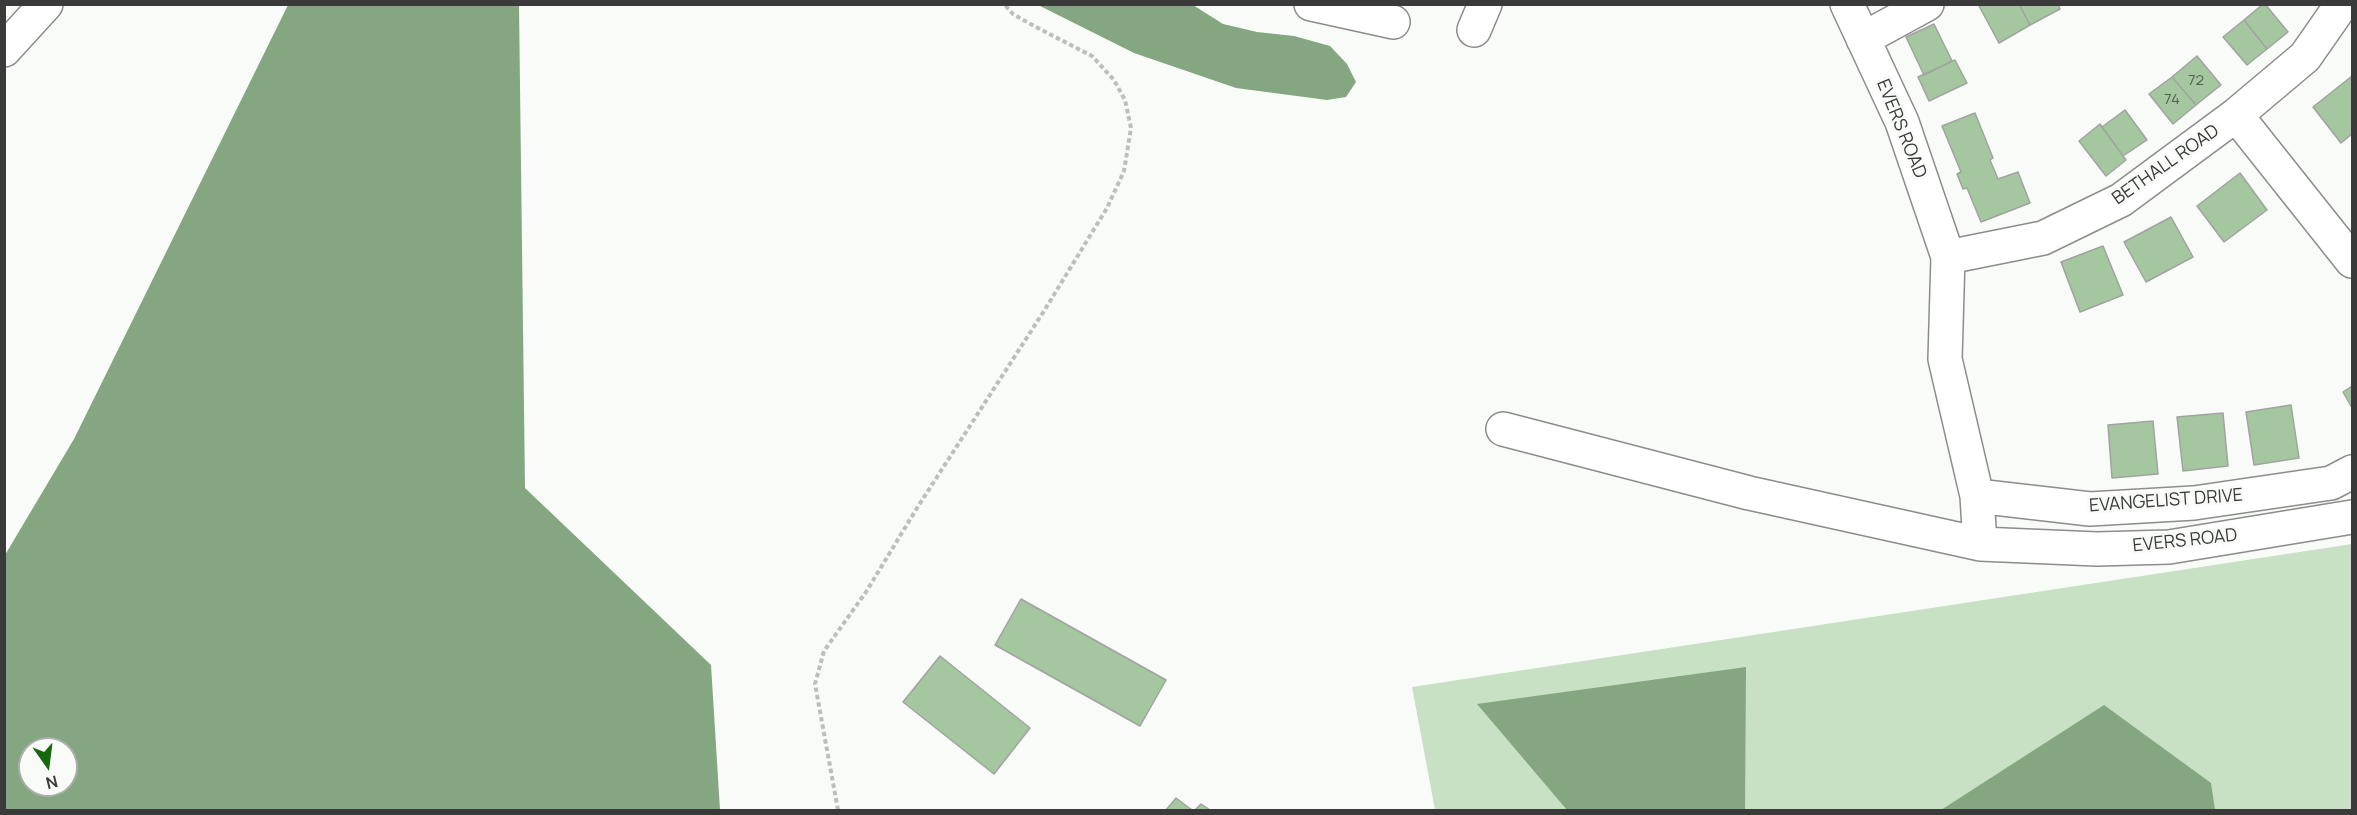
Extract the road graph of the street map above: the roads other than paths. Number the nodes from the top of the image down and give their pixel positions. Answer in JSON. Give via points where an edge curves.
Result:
{"nodes":[{"id":1,"x":46,"y":4,"type":"edge"},
{"id":2,"x":1311,"y":4,"type":"edge"},
{"id":3,"x":1847,"y":4,"type":"edge"},
{"id":4,"x":1927,"y":4,"type":"edge"},
{"id":5,"x":2342,"y":4,"type":"edge"},
{"id":6,"x":1393,"y":22,"type":"dead end"},
{"id":7,"x":1863,"y":39,"type":"junction"},
{"id":8,"x":4,"y":50,"type":"edge"},
{"id":9,"x":2236,"y":116,"type":"junction"},
{"id":10,"x":1948,"y":257,"type":"junction"},
{"id":11,"x":2352,"y":261,"type":"edge"},
{"id":12,"x":1503,"y":429,"type":"dead end"},
{"id":13,"x":2352,"y":472,"type":"edge"},
{"id":14,"x":1977,"y":496,"type":"junction"},
{"id":15,"x":2352,"y":517,"type":"edge"},
{"id":16,"x":1980,"y":544,"type":"junction"}],
"edges":[{"from":1,"to":8,"type":"street"},
{"from":2,"to":6,"type":"street"},
{"from":3,"to":7,"type":"street","name":"EVERS ROAD"},
{"from":4,"to":7,"type":"street"},
{"from":5,"to":9,"type":"street","name":"BETHALL ROAD","via":[[2306,57]]},
{"from":7,"to":10,"type":"street","name":"EVERS ROAD","via":[[1902,122]]},
{"from":9,"to":10,"type":"street","name":"BETHALL ROAD","via":[[2121,200],[2043,238]]},
{"from":9,"to":11,"type":"street"},
{"from":10,"to":14,"type":"street","via":[[1945,359]]},
{"from":12,"to":16,"type":"street","name":"EVERS ROAD","via":[[1749,493]]},
{"from":13,"to":14,"type":"street","name":"EVANGELIST DRIVE","via":[[2331,483],[2194,503],[2090,509]]},
{"from":14,"to":16,"type":"street"},
{"from":15,"to":16,"type":"street","name":"EVERS ROAD","via":[[2169,547],[2097,549]]}]}
